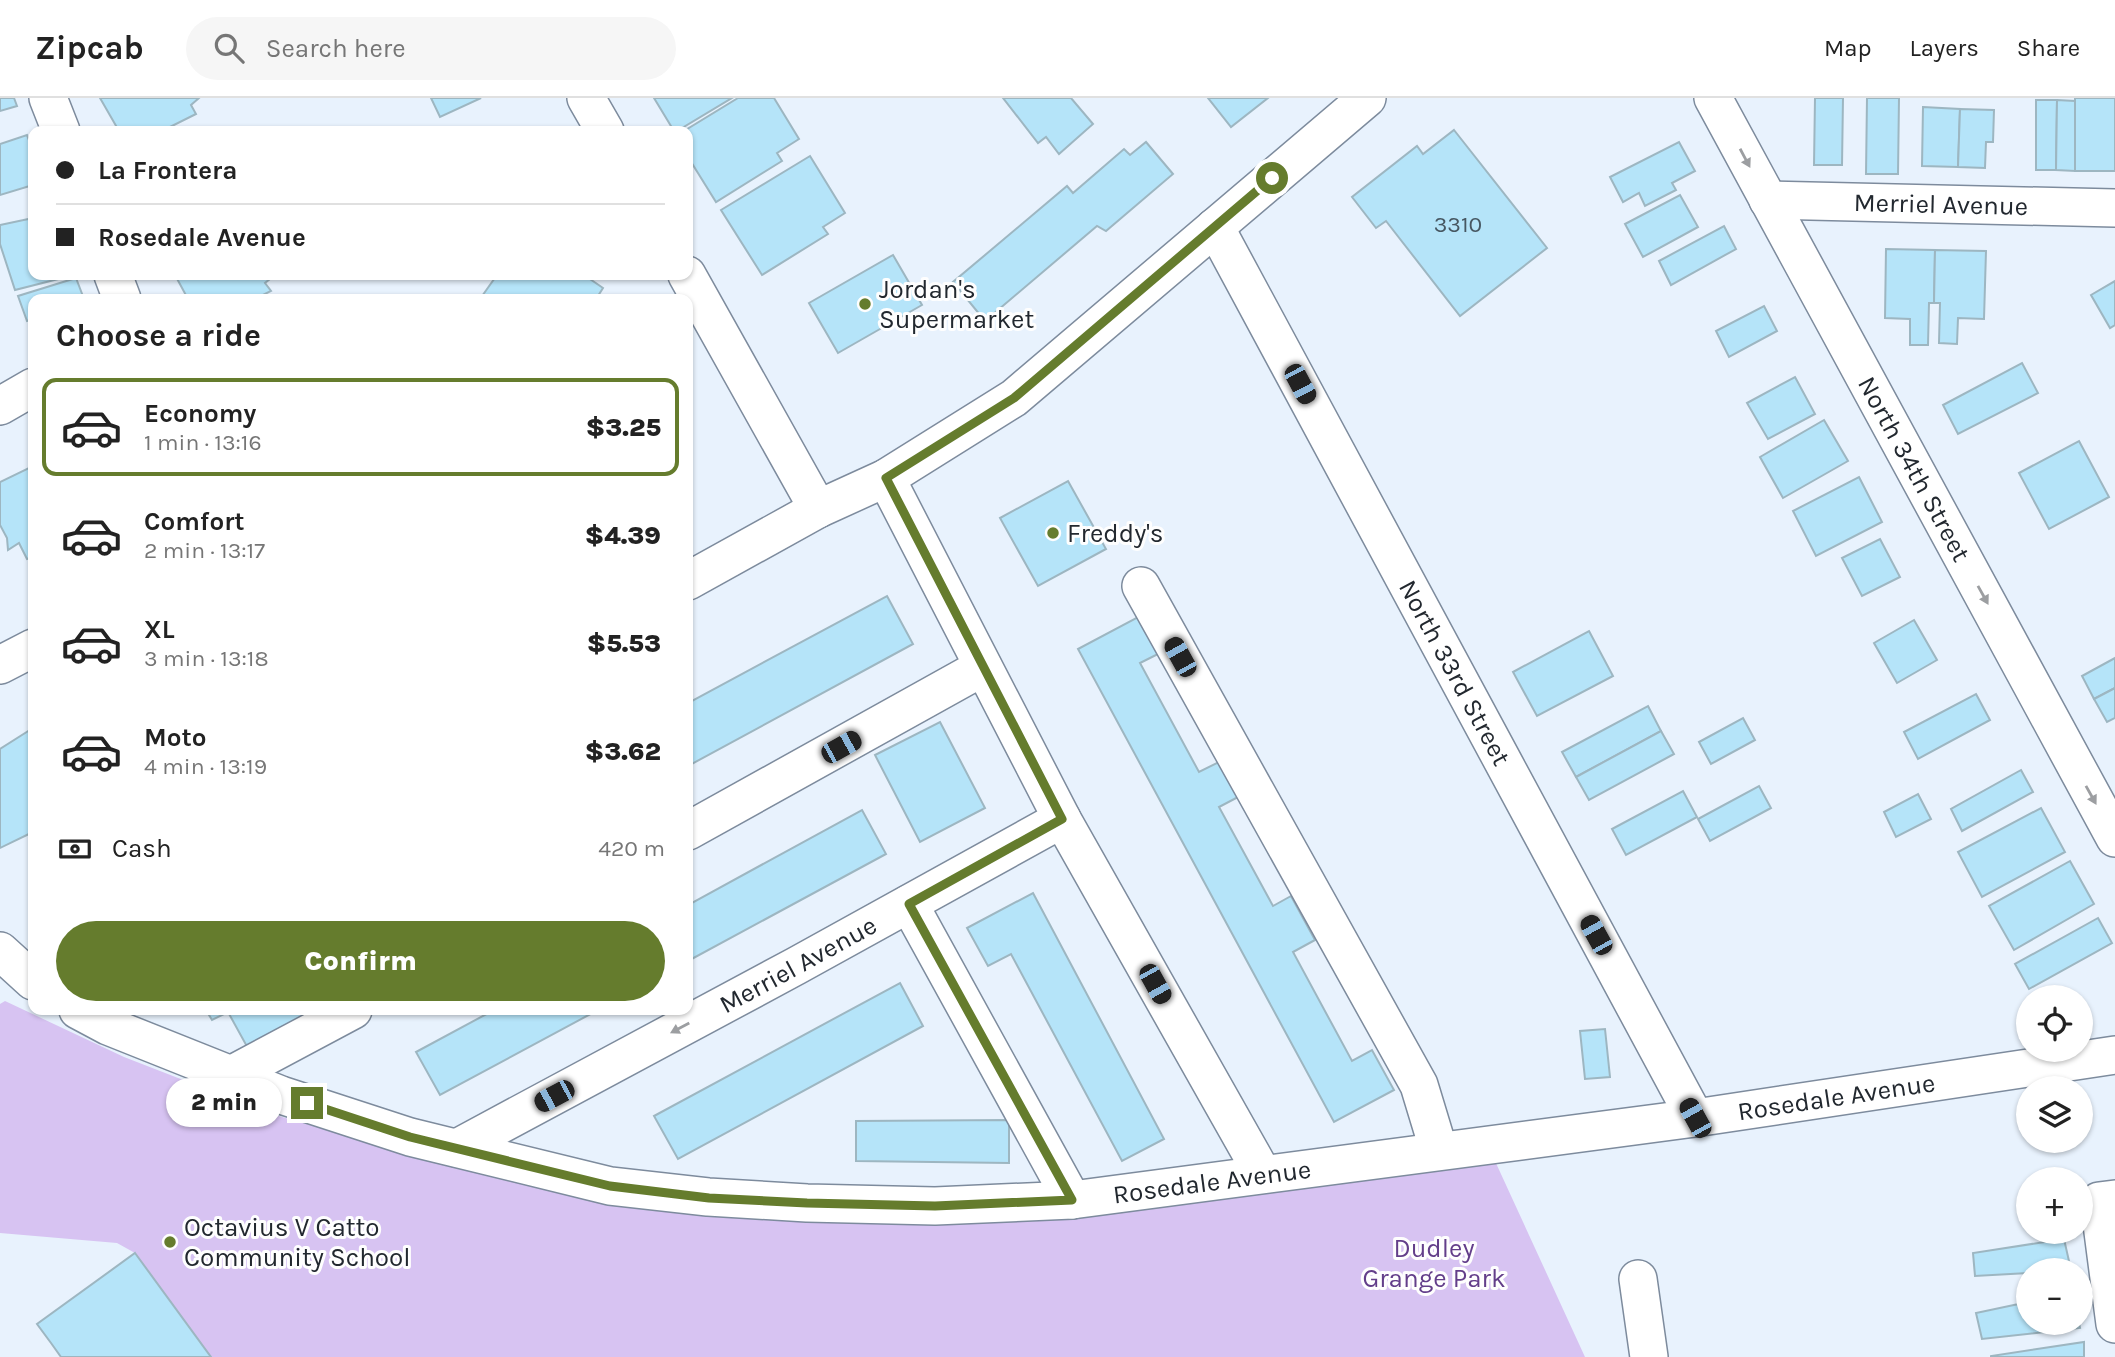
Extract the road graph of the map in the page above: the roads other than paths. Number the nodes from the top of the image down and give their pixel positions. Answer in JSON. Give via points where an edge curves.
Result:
{"nodes":[{"id":1,"x":48,"y":98,"type":"edge"},
{"id":2,"x":586,"y":98,"type":"edge"},
{"id":3,"x":1367,"y":98,"type":"edge"},
{"id":4,"x":1713,"y":98,"type":"edge"},
{"id":5,"x":59,"y":126,"type":"edge"},
{"id":6,"x":602,"y":126,"type":"edge"},
{"id":7,"x":1768,"y":200,"type":"junction"},
{"id":8,"x":2115,"y":208,"type":"edge"},
{"id":9,"x":1215,"y":227,"type":"junction"},
{"id":10,"x":690,"y":280,"type":"edge"},
{"id":11,"x":28,"y":390,"type":"edge"},
{"id":12,"x":0,"y":406,"type":"edge"},
{"id":13,"x":886,"y":478,"type":"junction"},
{"id":14,"x":818,"y":509,"type":"junction"},
{"id":15,"x":693,"y":578,"type":"edge"},
{"id":16,"x":1141,"y":586,"type":"dead end"},
{"id":17,"x":28,"y":651,"type":"edge"},
{"id":18,"x":0,"y":665,"type":"edge"},
{"id":19,"x":983,"y":667,"type":"junction"},
{"id":20,"x":1062,"y":819,"type":"junction"},
{"id":21,"x":693,"y":828,"type":"edge"},
{"id":22,"x":2115,"y":838,"type":"edge"},
{"id":23,"x":909,"y":904,"type":"junction"},
{"id":24,"x":9,"y":950,"type":"edge"},
{"id":25,"x":28,"y":975,"type":"edge"},
{"id":26,"x":88,"y":1015,"type":"edge"},
{"id":27,"x":344,"y":1015,"type":"edge"},
{"id":28,"x":2115,"y":1055,"type":"edge"},
{"id":29,"x":231,"y":1075,"type":"junction"},
{"id":30,"x":1695,"y":1118,"type":"junction"},
{"id":31,"x":457,"y":1148,"type":"junction"},
{"id":32,"x":1439,"y":1151,"type":"junction"},
{"id":33,"x":1262,"y":1173,"type":"junction"},
{"id":34,"x":1072,"y":1200,"type":"junction"},
{"id":35,"x":2107,"y":1200,"type":"edge"},
{"id":36,"x":1638,"y":1279,"type":"dead end"},
{"id":37,"x":2115,"y":1324,"type":"edge"},
{"id":38,"x":1649,"y":1357,"type":"edge"}],
"edges":[{"from":1,"to":5,"type":"street"},
{"from":2,"to":6,"type":"street"},
{"from":3,"to":9,"type":"street"},
{"from":4,"to":7,"type":"street","name":"North 34th Street","one_way":true},
{"from":7,"to":8,"type":"street","name":"Merriel Avenue"},
{"from":7,"to":22,"type":"street","name":"North 34th Street","one_way":true},
{"from":9,"to":13,"type":"street","via":[[1014,398]]},
{"from":9,"to":30,"type":"street","name":"North 33rd Street"},
{"from":10,"to":14,"type":"street"},
{"from":11,"to":12,"type":"street"},
{"from":13,"to":14,"type":"street"},
{"from":13,"to":19,"type":"street"},
{"from":14,"to":15,"type":"street"},
{"from":16,"to":32,"type":"street","via":[[1419,1085]]},
{"from":17,"to":18,"type":"street"},
{"from":19,"to":20,"type":"street"},
{"from":19,"to":21,"type":"street"},
{"from":20,"to":23,"type":"street","name":"Merriel Avenue"},
{"from":20,"to":33,"type":"street"},
{"from":23,"to":31,"type":"street","name":"Merriel Avenue","one_way":true},
{"from":23,"to":34,"type":"street"},
{"from":24,"to":25,"type":"street"},
{"from":26,"to":29,"type":"street","name":"Rosedale Avenue"},
{"from":27,"to":29,"type":"street"},
{"from":28,"to":30,"type":"street","name":"Rosedale Avenue"},
{"from":29,"to":31,"type":"street","name":"Rosedale Avenue","via":[[410,1137]]},
{"from":30,"to":32,"type":"street","name":"Rosedale Avenue"},
{"from":31,"to":34,"type":"street","name":"Rosedale Avenue","via":[[610,1186],[709,1198],[935,1206]]},
{"from":32,"to":33,"type":"street","name":"Rosedale Avenue"},
{"from":33,"to":34,"type":"street","name":"Rosedale Avenue"},
{"from":35,"to":37,"type":"street"},
{"from":36,"to":38,"type":"street"}]}
